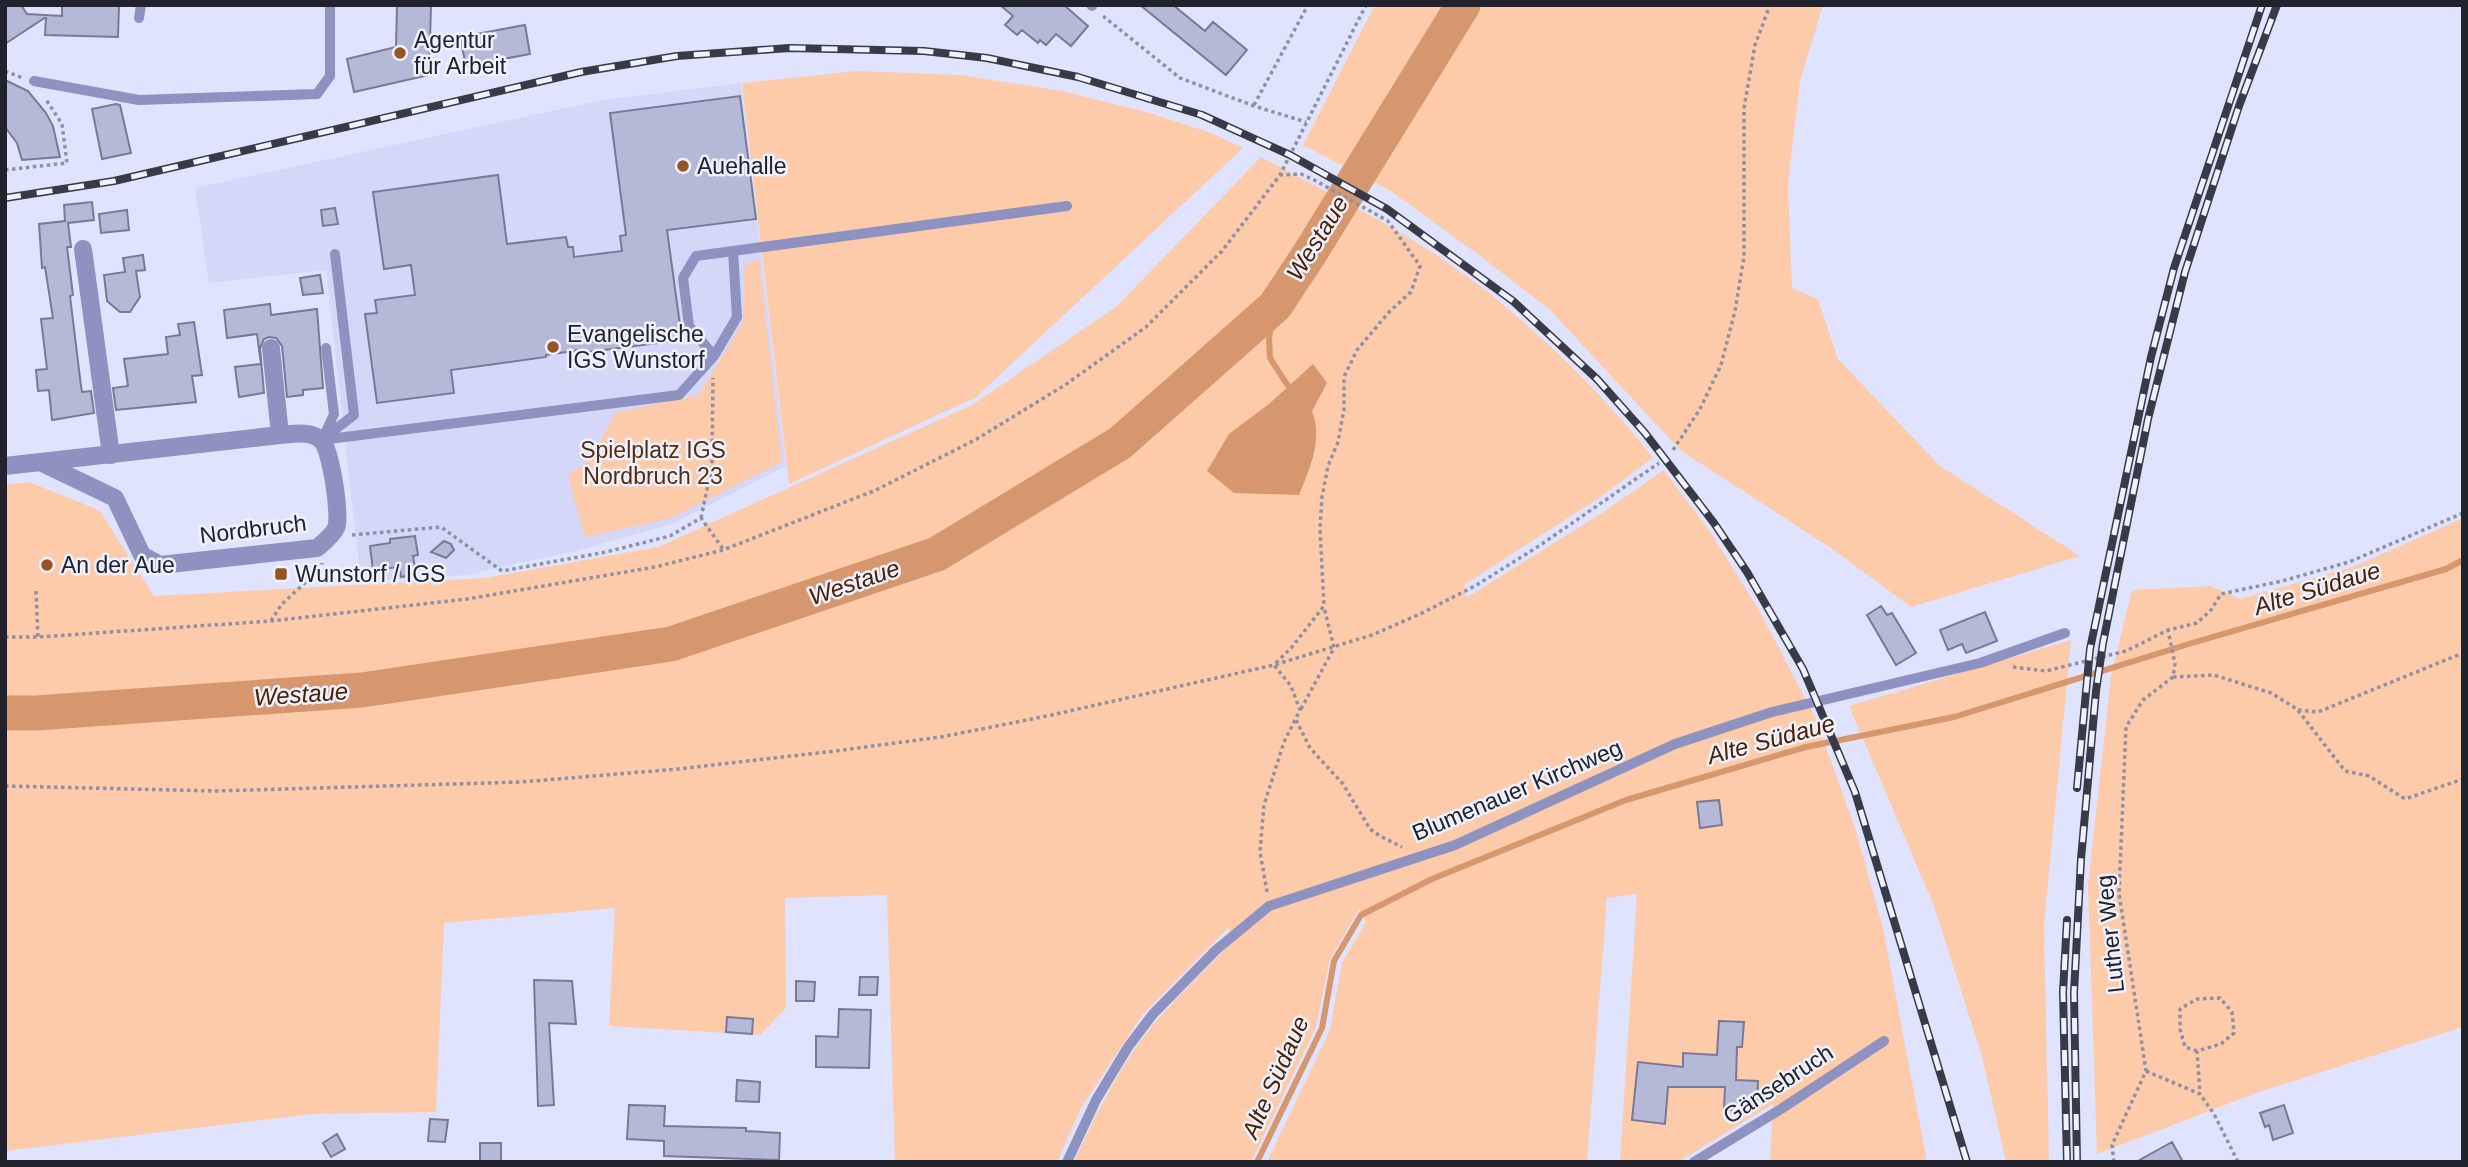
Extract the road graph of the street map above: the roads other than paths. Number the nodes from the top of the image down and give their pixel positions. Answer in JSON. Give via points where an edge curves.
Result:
{"nodes":[{"id":1,"x":141,"y":5,"type":"edge"},
{"id":2,"x":330,"y":5,"type":"edge"},
{"id":3,"x":139,"y":18,"type":"dead end"},
{"id":4,"x":34,"y":81,"type":"road end"},
{"id":5,"x":1067,"y":206,"type":"dead end"},
{"id":6,"x":83,"y":249,"type":"dead end"},
{"id":7,"x":733,"y":251,"type":"junction"},
{"id":8,"x":335,"y":254,"type":"dead end"},
{"id":9,"x":271,"y":348,"type":"dead end"},
{"id":10,"x":326,"y":348,"type":"dead end"},
{"id":11,"x":714,"y":356,"type":"junction"},
{"id":12,"x":280,"y":435,"type":"junction"},
{"id":13,"x":321,"y":440,"type":"junction"},
{"id":14,"x":111,"y":455,"type":"junction"},
{"id":15,"x":40,"y":462,"type":"junction"},
{"id":16,"x":5,"y":466,"type":"edge"},
{"id":17,"x":2065,"y":633,"type":"dead end"},
{"id":18,"x":1884,"y":1041,"type":"dead end"},
{"id":19,"x":1067,"y":1162,"type":"edge"},
{"id":20,"x":1694,"y":1162,"type":"edge"}],
"edges":[{"from":1,"to":3,"type":"lane"},
{"from":2,"to":4,"type":"lane","via":[[331,76],[317,94],[139,100]]},
{"from":5,"to":7,"type":"lane"},
{"from":6,"to":14,"type":"street"},
{"from":7,"to":11,"type":"lane","via":[[737,317]]},
{"from":7,"to":11,"type":"lane","via":[[696,256],[683,278],[689,326]]},
{"from":8,"to":13,"type":"lane","via":[[354,415]]},
{"from":9,"to":12,"type":"street"},
{"from":10,"to":13,"type":"lane","via":[[334,414]]},
{"from":11,"to":13,"type":"lane","via":[[679,395]]},
{"from":12,"to":13,"type":"street","via":[[304,433]]},
{"from":12,"to":14,"type":"street"},
{"from":13,"to":15,"type":"street","name":"Nordbruch","via":[[331,458],[337,525],[317,548],[160,565],[142,555],[116,498]]},
{"from":14,"to":15,"type":"street"},
{"from":15,"to":16,"type":"street"},
{"from":17,"to":19,"type":"lane","name":"Blumenauer Kirchweg","via":[[1980,663],[1772,712],[1675,744],[1455,845],[1269,906],[1216,950],[1153,1014],[1096,1100]]},
{"from":18,"to":20,"type":"lane","name":"Gänsebruch"}]}
